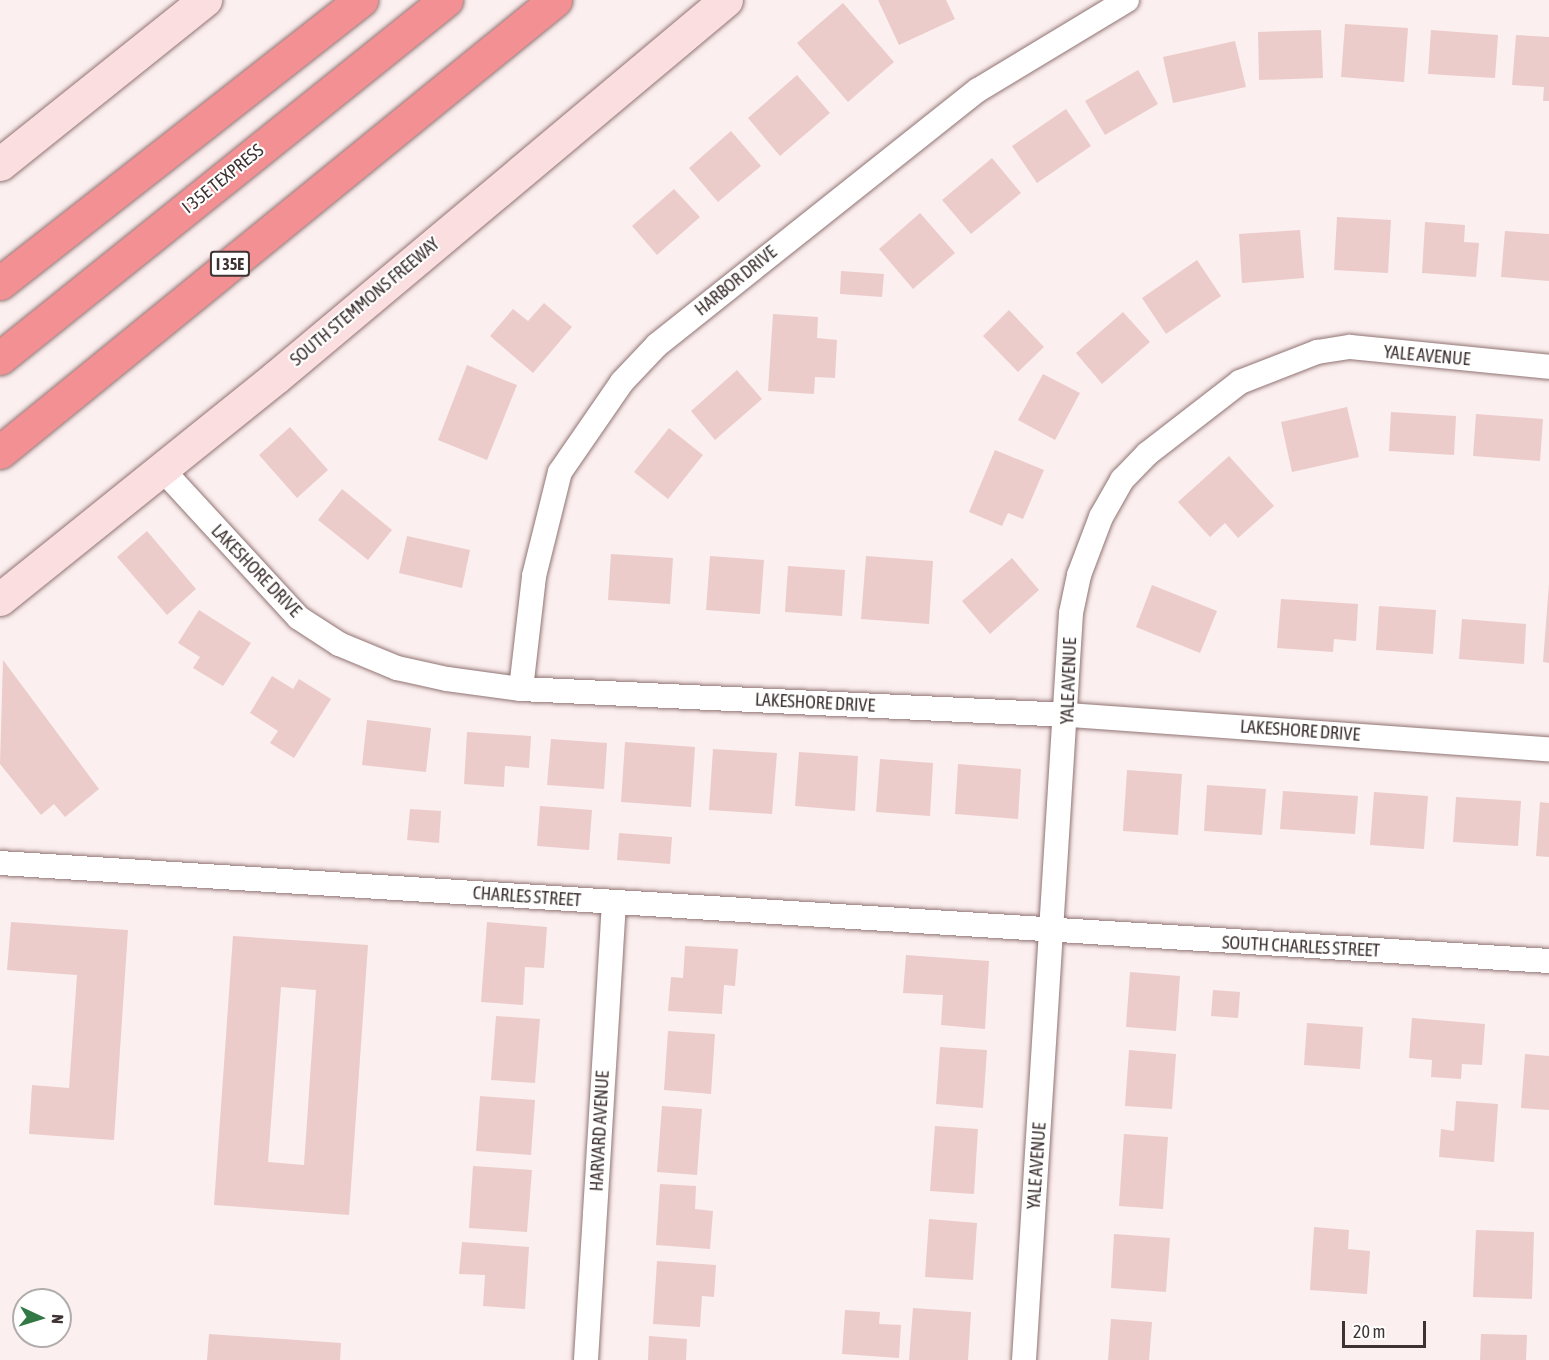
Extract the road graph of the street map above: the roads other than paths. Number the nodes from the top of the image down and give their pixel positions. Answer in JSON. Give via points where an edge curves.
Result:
{"nodes":[{"id":1,"x":205,"y":0,"type":"edge"},
{"id":2,"x":361,"y":0,"type":"edge"},
{"id":3,"x":446,"y":0,"type":"edge"},
{"id":4,"x":555,"y":0,"type":"edge"},
{"id":5,"x":565,"y":0,"type":"edge"},
{"id":6,"x":726,"y":0,"type":"edge"},
{"id":7,"x":1127,"y":0,"type":"edge"},
{"id":8,"x":460,"y":77,"type":"junction"},
{"id":9,"x":0,"y":164,"type":"edge"},
{"id":10,"x":0,"y":283,"type":"edge"},
{"id":11,"x":0,"y":358,"type":"edge"},
{"id":12,"x":1549,"y":367,"type":"edge"},
{"id":13,"x":0,"y":452,"type":"edge"},
{"id":14,"x":160,"y":467,"type":"junction"},
{"id":15,"x":0,"y":599,"type":"edge"},
{"id":16,"x":521,"y":688,"type":"junction"},
{"id":17,"x":1069,"y":715,"type":"junction"},
{"id":18,"x":1549,"y":749,"type":"edge"},
{"id":19,"x":0,"y":862,"type":"edge"},
{"id":20,"x":614,"y":903,"type":"junction"},
{"id":21,"x":1053,"y":933,"type":"junction"},
{"id":22,"x":1549,"y":961,"type":"edge"},
{"id":23,"x":586,"y":1360,"type":"edge"},
{"id":24,"x":1024,"y":1360,"type":"edge"}],
"edges":[{"from":1,"to":9,"type":"main road"},
{"from":2,"to":10,"type":"highway"},
{"from":3,"to":11,"type":"highway","name":"I 35E TEXPRESS"},
{"from":4,"to":8,"type":"highway","number":"I 35E"},
{"from":5,"to":8,"type":"highway"},
{"from":6,"to":14,"type":"main road","name":"SOUTH STEMMONS FREEWAY","via":[[276,377]]},
{"from":7,"to":16,"type":"street","name":"HARBOR DRIVE","via":[[978,90],[657,345],[622,382],[560,472],[534,576]]},
{"from":8,"to":13,"type":"highway","number":"I 35E"},
{"from":12,"to":17,"type":"street","name":"YALE AVENUE","via":[[1350,347],[1317,352],[1240,382],[1148,454],[1122,480],[1101,518],[1079,575],[1071,613]]},
{"from":14,"to":15,"type":"main road","name":"SOUTH STEMMONS FREEWAY"},
{"from":14,"to":16,"type":"street","name":"LAKESHORE DRIVE","via":[[299,618],[339,644],[397,668]]},
{"from":16,"to":17,"type":"street","name":"LAKESHORE DRIVE"},
{"from":17,"to":18,"type":"street","name":"LAKESHORE DRIVE"},
{"from":17,"to":21,"type":"street","name":"YALE AVENUE"},
{"from":19,"to":20,"type":"street","name":"CHARLES STREET"},
{"from":20,"to":21,"type":"street","name":"CHARLES STREET"},
{"from":20,"to":23,"type":"street","name":"HARVARD AVENUE"},
{"from":21,"to":22,"type":"street","name":"SOUTH CHARLES STREET"},
{"from":21,"to":24,"type":"street","name":"YALE AVENUE"}]}
